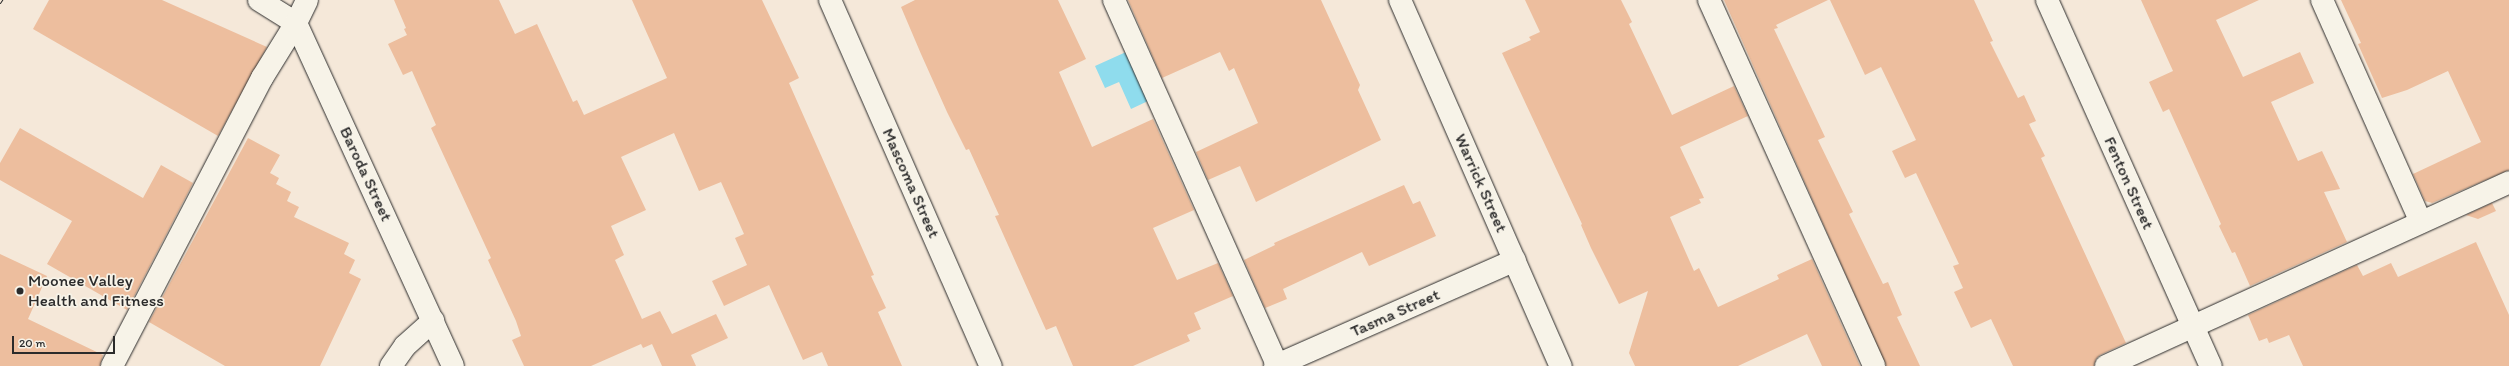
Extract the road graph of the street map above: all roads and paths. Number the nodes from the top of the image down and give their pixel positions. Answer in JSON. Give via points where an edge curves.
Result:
{"nodes":[{"id":1,"x":259,"y":0,"type":"edge"},
{"id":2,"x":306,"y":0,"type":"edge"},
{"id":3,"x":830,"y":0,"type":"edge"},
{"id":4,"x":1114,"y":0,"type":"edge"},
{"id":5,"x":1400,"y":0,"type":"edge"},
{"id":6,"x":1709,"y":0,"type":"edge"},
{"id":7,"x":2047,"y":0,"type":"edge"},
{"id":8,"x":2322,"y":0,"type":"edge"},
{"id":9,"x":296,"y":23,"type":"junction"},
{"id":10,"x":2509,"y":182,"type":"edge"},
{"id":11,"x":2421,"y":222,"type":"junction"},
{"id":12,"x":1515,"y":260,"type":"junction"},
{"id":13,"x":433,"y":321,"type":"junction"},
{"id":14,"x":2193,"y":326,"type":"junction"},
{"id":15,"x":112,"y":366,"type":"edge"},
{"id":16,"x":391,"y":366,"type":"edge"},
{"id":17,"x":453,"y":366,"type":"edge"},
{"id":18,"x":991,"y":366,"type":"edge"},
{"id":19,"x":1276,"y":366,"type":"edge"},
{"id":20,"x":1562,"y":366,"type":"edge"},
{"id":21,"x":1874,"y":366,"type":"edge"},
{"id":22,"x":2106,"y":366,"type":"edge"},
{"id":23,"x":2211,"y":366,"type":"edge"}],
"edges":[{"from":1,"to":9,"type":"street"},
{"from":2,"to":9,"type":"street"},
{"from":3,"to":18,"type":"street","name":"Mascoma Street"},
{"from":4,"to":19,"type":"street"},
{"from":5,"to":12,"type":"street","name":"Warrick Street"},
{"from":6,"to":21,"type":"street"},
{"from":7,"to":14,"type":"street","name":"Fenton Street"},
{"from":8,"to":11,"type":"street"},
{"from":9,"to":13,"type":"street","name":"Baroda Street"},
{"from":9,"to":15,"type":"street","via":[[262,78]]},
{"from":10,"to":11,"type":"street"},
{"from":11,"to":14,"type":"street"},
{"from":12,"to":19,"type":"street","name":"Tasma Street"},
{"from":12,"to":20,"type":"street","name":"Warrick Street"},
{"from":13,"to":16,"type":"street","via":[[405,346]]},
{"from":13,"to":17,"type":"street","name":"Baroda Street"},
{"from":14,"to":22,"type":"street"},
{"from":14,"to":23,"type":"street","name":"Fenton Street"}]}
